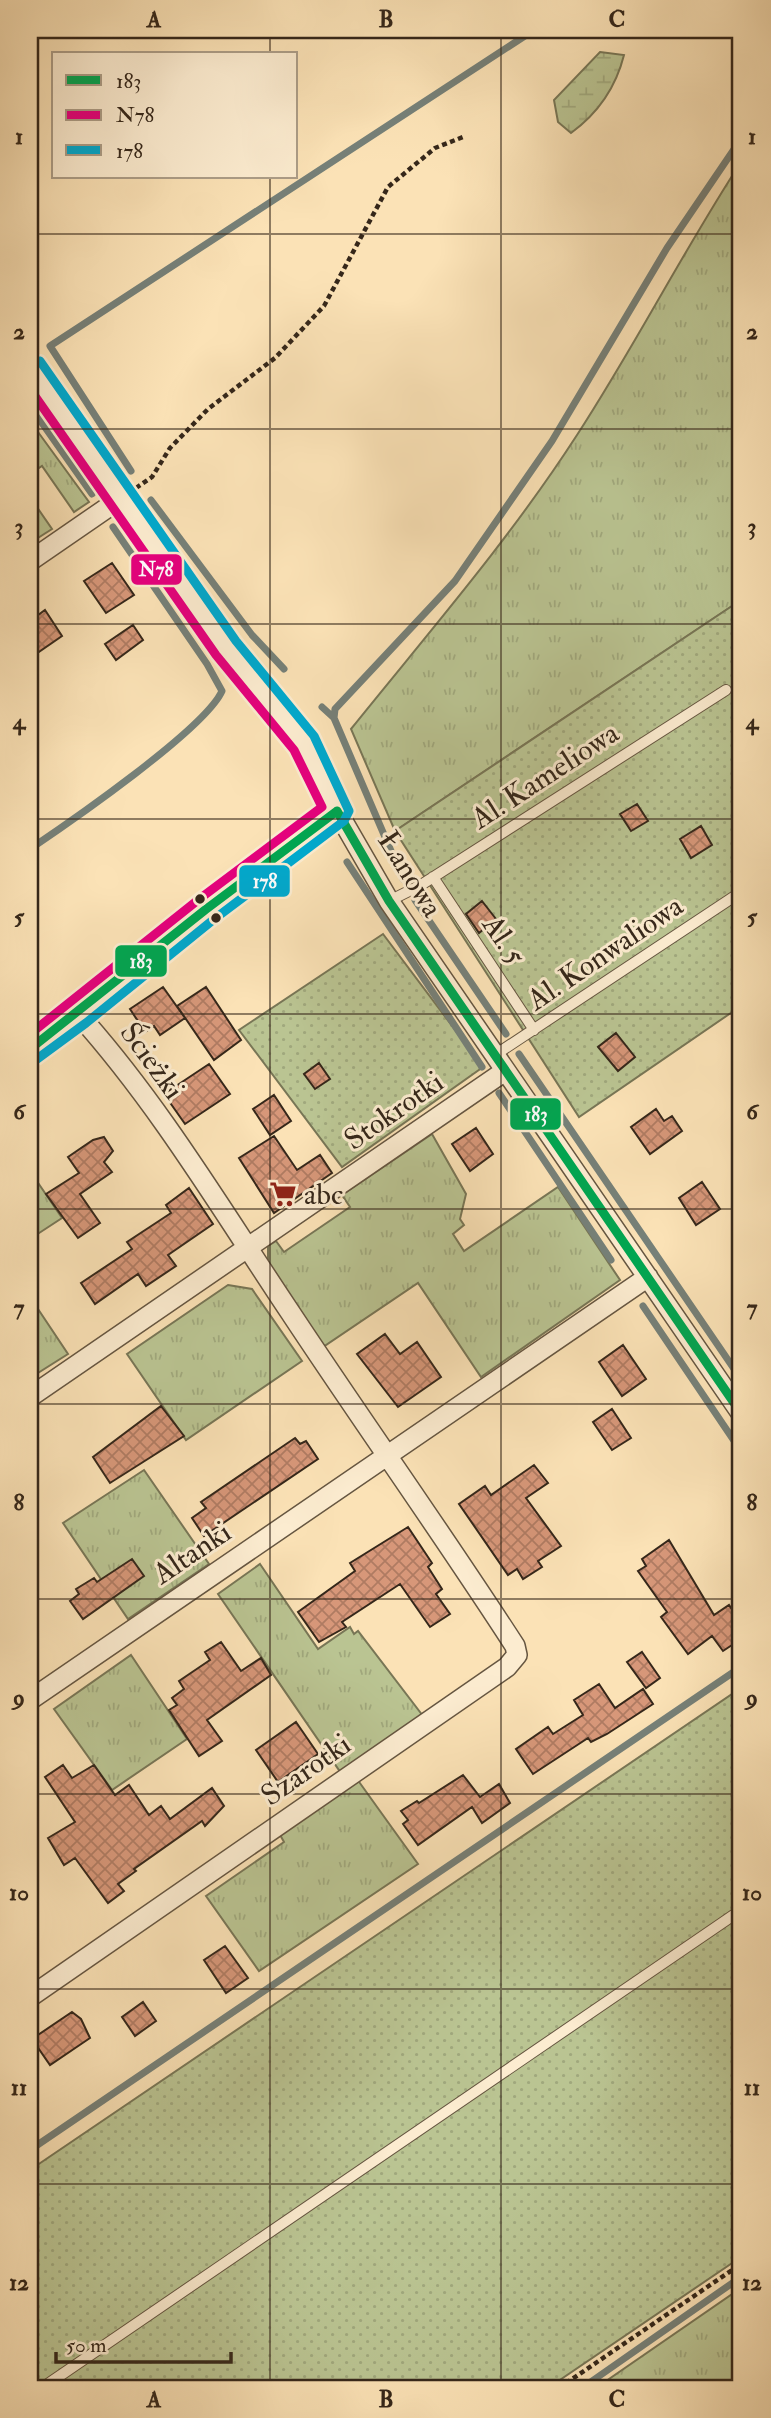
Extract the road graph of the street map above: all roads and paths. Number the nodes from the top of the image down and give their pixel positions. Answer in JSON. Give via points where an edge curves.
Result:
{"nodes":[{"id":1,"x":463,"y":137,"type":"dead end"},
{"id":2,"x":30,"y":368,"type":"edge"},
{"id":3,"x":120,"y":499,"type":"junction"},
{"id":4,"x":30,"y":561,"type":"edge"},
{"id":5,"x":726,"y":690,"type":"dead end"},
{"id":6,"x":337,"y":811,"type":"junction"},
{"id":7,"x":433,"y":877,"type":"junction"},
{"id":8,"x":741,"y":892,"type":"edge"},
{"id":9,"x":389,"y":901,"type":"junction"},
{"id":10,"x":78,"y":1014,"type":"junction"},
{"id":11,"x":534,"y":1030,"type":"junction"},
{"id":12,"x":30,"y":1049,"type":"edge"},
{"id":13,"x":500,"y":1063,"type":"junction"},
{"id":14,"x":248,"y":1249,"type":"junction"},
{"id":15,"x":648,"y":1277,"type":"junction"},
{"id":16,"x":30,"y":1397,"type":"edge"},
{"id":17,"x":741,"y":1413,"type":"edge"},
{"id":18,"x":388,"y":1455,"type":"junction"},
{"id":19,"x":30,"y":1700,"type":"edge"},
{"id":20,"x":741,"y":1910,"type":"edge"},
{"id":21,"x":30,"y":1997,"type":"edge"},
{"id":22,"x":741,"y":2264,"type":"edge"},
{"id":23,"x":42,"y":2388,"type":"edge"},
{"id":24,"x":559,"y":2388,"type":"edge"}],
"edges":[{"from":1,"to":3,"type":"path","via":[[435,148],[388,187],[324,306],[275,358],[208,409],[170,448],[152,477]]},
{"from":2,"to":3,"type":"street","name":"Łanowa"},
{"from":3,"to":4,"type":"street"},
{"from":3,"to":6,"type":"street","name":"Łanowa","via":[[239,664],[304,743]]},
{"from":5,"to":7,"type":"lane","name":"Al. Kameliowa"},
{"from":6,"to":9,"type":"street","name":"Łanowa"},
{"from":6,"to":10,"type":"street","name":"Ścieżki"},
{"from":7,"to":9,"type":"lane","name":"Al. Kameliowa"},
{"from":7,"to":11,"type":"lane","name":"Al. 5"},
{"from":8,"to":11,"type":"lane","name":"Al. Konwaliowa"},
{"from":9,"to":13,"type":"street","name":"Łanowa"},
{"from":10,"to":12,"type":"street","name":"Ścieżki"},
{"from":10,"to":14,"type":"street","name":"Ścieżki","via":[[112,1052]]},
{"from":11,"to":13,"type":"lane","name":"Al. Konwaliowa"},
{"from":13,"to":14,"type":"street","name":"Stokrotki"},
{"from":13,"to":15,"type":"street","name":"Łanowa"},
{"from":14,"to":16,"type":"street","name":"Stokrotki"},
{"from":14,"to":18,"type":"street"},
{"from":15,"to":17,"type":"street","name":"Łanowa"},
{"from":15,"to":18,"type":"street","name":"Altanki"},
{"from":18,"to":19,"type":"street","name":"Altanki"},
{"from":18,"to":21,"type":"street","name":"Szarotki","via":[[517,1655],[507,1667]]},
{"from":20,"to":23,"type":"lane"},
{"from":22,"to":24,"type":"path"}]}
